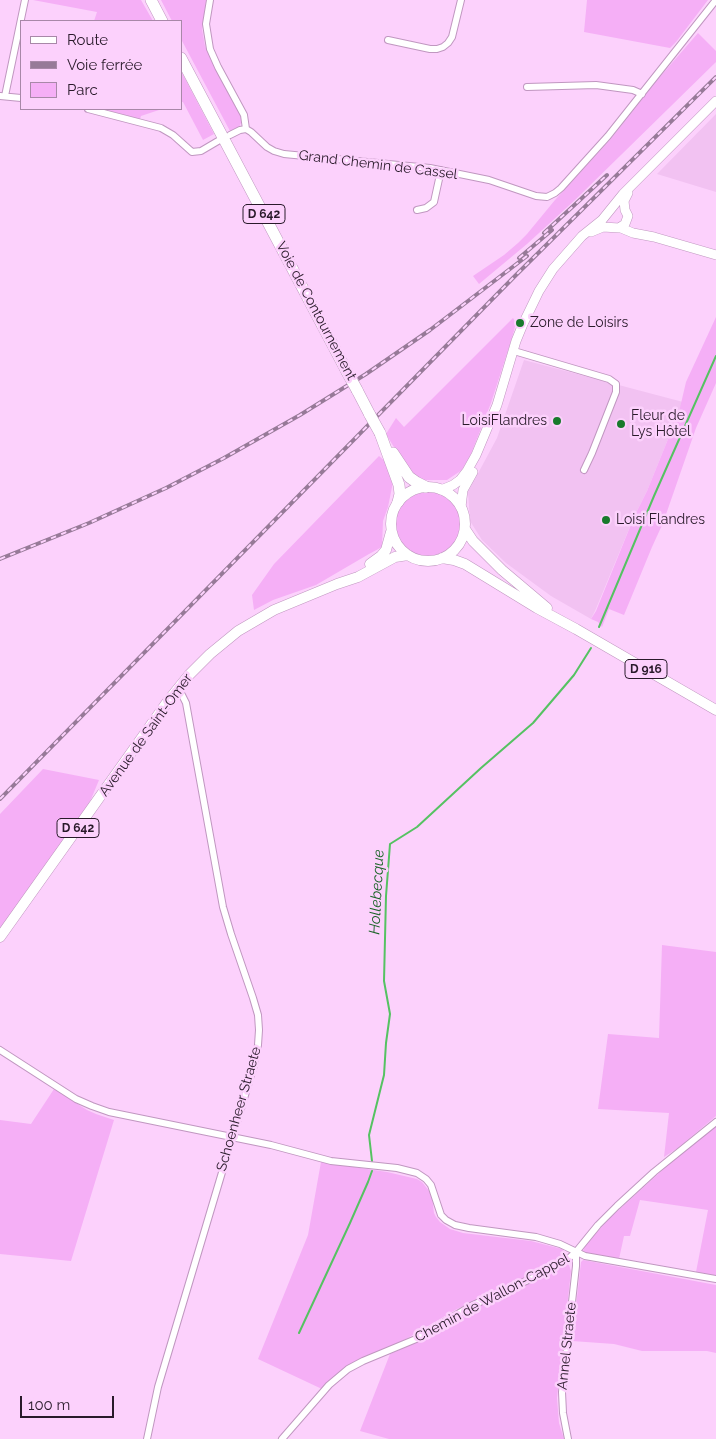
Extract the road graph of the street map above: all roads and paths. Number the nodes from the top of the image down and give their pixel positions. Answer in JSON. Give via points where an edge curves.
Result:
{"nodes":[{"id":1,"x":24,"y":0,"type":"edge"},
{"id":2,"x":151,"y":0,"type":"edge"},
{"id":3,"x":210,"y":0,"type":"edge"},
{"id":4,"x":462,"y":0,"type":"edge"},
{"id":5,"x":715,"y":4,"type":"edge"},
{"id":6,"x":161,"y":20,"type":"edge"},
{"id":7,"x":388,"y":40,"type":"dead end"},
{"id":8,"x":182,"y":60,"type":"edge"},
{"id":9,"x":527,"y":86,"type":"dead end"},
{"id":10,"x":642,"y":94,"type":"junction"},
{"id":11,"x":2,"y":96,"type":"edge"},
{"id":12,"x":20,"y":98,"type":"edge"},
{"id":13,"x":716,"y":101,"type":"edge"},
{"id":14,"x":92,"y":110,"type":"edge"},
{"id":15,"x":246,"y":129,"type":"junction"},
{"id":16,"x":230,"y":135,"type":"dead end"},
{"id":17,"x":218,"y":141,"type":"dead end"},
{"id":18,"x":441,"y":170,"type":"junction"},
{"id":19,"x":630,"y":188,"type":"junction"},
{"id":20,"x":417,"y":210,"type":"dead end"},
{"id":21,"x":625,"y":210,"type":"junction"},
{"id":22,"x":609,"y":211,"type":"junction"},
{"id":23,"x":627,"y":220,"type":"junction"},
{"id":24,"x":617,"y":227,"type":"junction"},
{"id":25,"x":654,"y":237,"type":"junction"},
{"id":26,"x":716,"y":255,"type":"edge"},
{"id":27,"x":516,"y":352,"type":"junction"},
{"id":28,"x":380,"y":433,"type":"junction"},
{"id":29,"x":584,"y":470,"type":"dead end"},
{"id":30,"x":426,"y":487,"type":"junction"},
{"id":31,"x":441,"y":490,"type":"junction"},
{"id":32,"x":398,"y":502,"type":"junction"},
{"id":33,"x":461,"y":507,"type":"junction"},
{"id":34,"x":465,"y":529,"type":"junction"},
{"id":35,"x":392,"y":530,"type":"junction"},
{"id":36,"x":408,"y":556,"type":"junction"},
{"id":37,"x":442,"y":558,"type":"junction"},
{"id":38,"x":337,"y":584,"type":"junction"},
{"id":39,"x":576,"y":629,"type":"junction"},
{"id":40,"x":177,"y":690,"type":"junction"},
{"id":41,"x":716,"y":710,"type":"edge"},
{"id":42,"x":0,"y":938,"type":"edge"},
{"id":43,"x":0,"y":1050,"type":"edge"},
{"id":44,"x":716,"y":1122,"type":"edge"},
{"id":45,"x":232,"y":1138,"type":"junction"},
{"id":46,"x":576,"y":1252,"type":"junction"},
{"id":47,"x":716,"y":1279,"type":"edge"},
{"id":48,"x":147,"y":1439,"type":"edge"},
{"id":49,"x":282,"y":1439,"type":"edge"},
{"id":50,"x":568,"y":1439,"type":"edge"}],
"edges":[{"from":1,"to":11,"type":"street"},
{"from":2,"to":6,"type":"highway"},
{"from":3,"to":15,"type":"street","via":[[206,24],[210,49],[244,115]]},
{"from":4,"to":7,"type":"street","via":[[452,37],[443,47],[434,49]]},
{"from":5,"to":10,"type":"street","name":"Grand Chemin de Cassel"},
{"from":8,"to":28,"type":"highway","name":"Voie de Contournement","number":"D 642","bridge":true},
{"from":9,"to":10,"type":"street","via":[[591,85]]},
{"from":10,"to":18,"type":"street","name":"Grand Chemin de Cassel","via":[[604,141],[552,195],[536,196],[495,182]]},
{"from":11,"to":12,"type":"street"},
{"from":13,"to":19,"type":"main road"},
{"from":14,"to":17,"type":"street","via":[[161,128],[192,152],[201,151]]},
{"from":15,"to":16,"type":"street"},
{"from":15,"to":18,"type":"street","name":"Grand Chemin de Cassel","via":[[267,147],[284,154]]},
{"from":18,"to":20,"type":"street","via":[[434,202]]},
{"from":19,"to":21,"type":"main road"},
{"from":19,"to":22,"type":"main road"},
{"from":21,"to":22,"type":"main road","via":[[619,207]]},
{"from":21,"to":23,"type":"main road"},
{"from":22,"to":24,"type":"main road","via":[[607,222]]},
{"from":22,"to":27,"type":"main road","via":[[577,242],[538,291]]},
{"from":23,"to":24,"type":"main road"},
{"from":23,"to":25,"type":"main road","via":[[636,229]]},
{"from":24,"to":25,"type":"main road"},
{"from":24,"to":27,"type":"main road","via":[[600,228],[577,246],[539,302]]},
{"from":25,"to":26,"type":"main road"},
{"from":27,"to":29,"type":"street","via":[[610,379],[616,384],[616,392]]},
{"from":27,"to":31,"type":"main road","via":[[495,412],[473,460],[460,480]]},
{"from":27,"to":33,"type":"main road","via":[[498,421],[464,490]]},
{"from":28,"to":30,"type":"highway","name":"Voie de Contournement","via":[[407,474]]},
{"from":28,"to":32,"type":"highway","name":"Voie de Contournement","via":[[399,485]]},
{"from":30,"to":31,"type":"main road"},
{"from":30,"to":32,"type":"main road","via":[[410,492]]},
{"from":31,"to":33,"type":"main road"},
{"from":32,"to":35,"type":"main road","via":[[392,517]]},
{"from":33,"to":34,"type":"main road"},
{"from":34,"to":37,"type":"main road","via":[[458,545]]},
{"from":34,"to":39,"type":"main road","number":"D 916","via":[[507,575]]},
{"from":35,"to":36,"type":"main road","via":[[396,544]]},
{"from":35,"to":38,"type":"main road","name":"Avenue de Saint-Omer","number":"D 642","via":[[388,547],[381,556]]},
{"from":36,"to":37,"type":"main road","via":[[425,561]]},
{"from":36,"to":38,"type":"main road","name":"Avenue de Saint-Omer","number":"D 642","via":[[396,556],[362,575]]},
{"from":37,"to":39,"type":"main road","number":"D 916","via":[[465,564]]},
{"from":38,"to":40,"type":"main road","name":"Avenue de Saint-Omer","number":"D 642","via":[[281,607],[246,626],[210,654]]},
{"from":39,"to":41,"type":"main road","number":"D 916"},
{"from":40,"to":42,"type":"main road","name":"Avenue de Saint-Omer","number":"D 642"},
{"from":40,"to":45,"type":"street","name":"Schoenheer Straete","via":[[186,703],[223,907],[258,1015],[257,1050]]},
{"from":43,"to":45,"type":"street","via":[[92,1106],[122,1116]]},
{"from":44,"to":46,"type":"street","name":"Chemin de Wallon-Cappel","via":[[617,1206]]},
{"from":45,"to":46,"type":"street","via":[[331,1161],[412,1172],[429,1182],[441,1214],[455,1225],[543,1238]]},
{"from":45,"to":48,"type":"street","name":"Schoenheer Straete","via":[[158,1387]]},
{"from":46,"to":47,"type":"street"},
{"from":46,"to":49,"type":"street","name":"Chemin de Wallon-Cappel","via":[[564,1262],[471,1306],[416,1338],[348,1369],[329,1385]]},
{"from":46,"to":50,"type":"street","name":"Annel Straete","via":[[562,1398]]}]}
